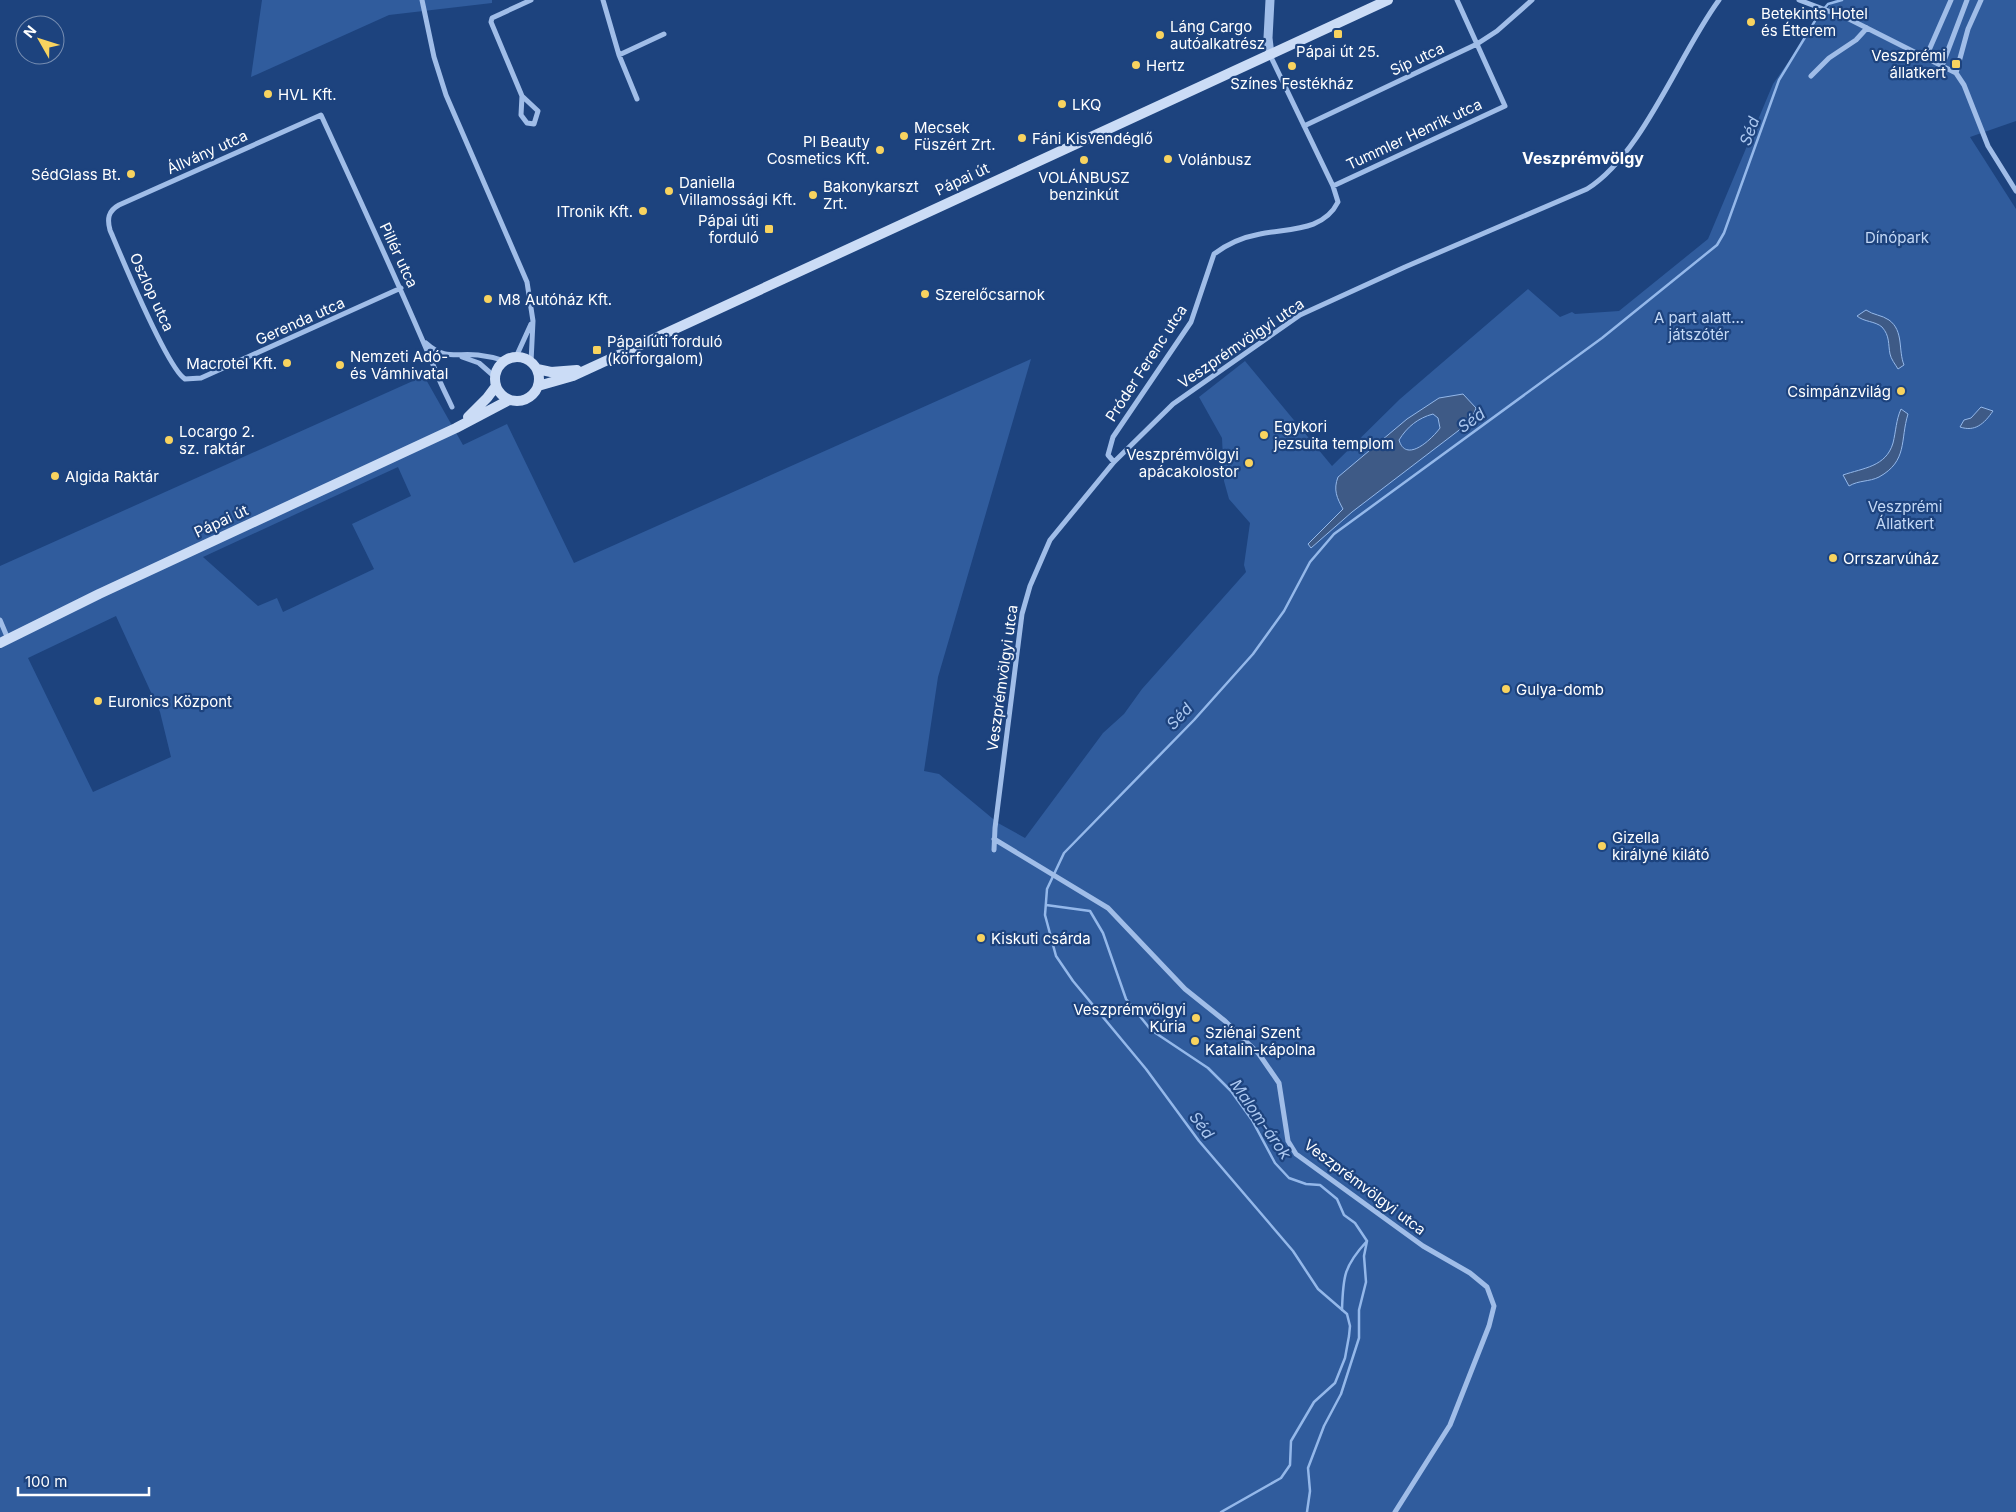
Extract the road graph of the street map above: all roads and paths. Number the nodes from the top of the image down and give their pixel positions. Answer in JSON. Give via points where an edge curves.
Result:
{"nodes":[{"id":1,"x":422,"y":0,"type":"edge"},
{"id":2,"x":531,"y":0,"type":"edge"},
{"id":3,"x":603,"y":0,"type":"edge"},
{"id":4,"x":1270,"y":0,"type":"edge"},
{"id":5,"x":1388,"y":0,"type":"edge"},
{"id":6,"x":1457,"y":0,"type":"edge"},
{"id":7,"x":1532,"y":0,"type":"edge"},
{"id":8,"x":1719,"y":0,"type":"edge"},
{"id":9,"x":1799,"y":0,"type":"edge"},
{"id":10,"x":1951,"y":0,"type":"edge"},
{"id":11,"x":1967,"y":0,"type":"edge"},
{"id":12,"x":1981,"y":0,"type":"edge"},
{"id":13,"x":1867,"y":28,"type":"junction"},
{"id":14,"x":664,"y":34,"type":"dead end"},
{"id":15,"x":1477,"y":44,"type":"junction"},
{"id":16,"x":619,"y":55,"type":"junction"},
{"id":17,"x":1270,"y":55,"type":"junction"},
{"id":18,"x":1926,"y":57,"type":"junction"},
{"id":19,"x":1942,"y":66,"type":"junction"},
{"id":20,"x":1956,"y":73,"type":"junction"},
{"id":21,"x":1811,"y":76,"type":"dead end"},
{"id":22,"x":522,"y":96,"type":"junction"},
{"id":23,"x":637,"y":99,"type":"dead end"},
{"id":24,"x":321,"y":115,"type":"joint"},
{"id":25,"x":1304,"y":126,"type":"junction"},
{"id":26,"x":1333,"y":186,"type":"junction"},
{"id":27,"x":2016,"y":191,"type":"edge"},
{"id":28,"x":108,"y":217,"type":"joint"},
{"id":29,"x":401,"y":288,"type":"junction"},
{"id":30,"x":533,"y":321,"type":"junction"},
{"id":31,"x":424,"y":341,"type":"junction"},
{"id":32,"x":459,"y":356,"type":"junction"},
{"id":33,"x":516,"y":357,"type":"junction"},
{"id":34,"x":504,"y":361,"type":"junction"},
{"id":35,"x":534,"y":365,"type":"junction"},
{"id":36,"x":586,"y":370,"type":"junction"},
{"id":37,"x":179,"y":375,"type":"joint"},
{"id":38,"x":495,"y":381,"type":"junction"},
{"id":39,"x":538,"y":386,"type":"junction"},
{"id":40,"x":509,"y":400,"type":"junction"},
{"id":41,"x":452,"y":407,"type":"dead end"},
{"id":42,"x":456,"y":428,"type":"junction"},
{"id":43,"x":1114,"y":462,"type":"junction"},
{"id":44,"x":0,"y":620,"type":"edge"},
{"id":45,"x":4,"y":641,"type":"edge"},
{"id":46,"x":994,"y":839,"type":"junction"},
{"id":47,"x":994,"y":850,"type":"dead end"},
{"id":48,"x":1395,"y":1512,"type":"edge"}],
"edges":[{"from":1,"to":30,"type":"street","via":[[446,95],[527,282]]},
{"from":2,"to":22,"type":"street","via":[[492,18],[491,22]]},
{"from":3,"to":16,"type":"street"},
{"from":4,"to":17,"type":"street"},
{"from":5,"to":17,"type":"main road","name":"Pápai út"},
{"from":6,"to":15,"type":"street"},
{"from":7,"to":15,"type":"street","name":"Síp utca"},
{"from":8,"to":43,"type":"street","name":"Veszprémvölgyi utca","via":[[1636,135],[1618,162],[1599,181],[1300,315],[1173,404]]},
{"from":9,"to":13,"type":"street"},
{"from":10,"to":18,"type":"street"},
{"from":11,"to":19,"type":"street"},
{"from":12,"to":20,"type":"street","via":[[1968,29]]},
{"from":13,"to":18,"type":"street"},
{"from":13,"to":21,"type":"street"},
{"from":14,"to":16,"type":"street"},
{"from":15,"to":25,"type":"street","name":"Síp utca"},
{"from":15,"to":26,"type":"street","name":"Tummler Henrik utca","via":[[1505,106]]},
{"from":16,"to":23,"type":"street"},
{"from":17,"to":25,"type":"street"},
{"from":17,"to":36,"type":"main road","name":"Pápai út"},
{"from":18,"to":19,"type":"street"},
{"from":19,"to":20,"type":"street"},
{"from":20,"to":27,"type":"street","via":[[1964,85],[1988,146]]},
{"from":22,"to":22,"type":"street","via":[[521,115],[534,124],[538,111]]},
{"from":24,"to":28,"type":"street","name":"Állvány utca","via":[[119,205]]},
{"from":24,"to":29,"type":"street","name":"Pillér utca"},
{"from":25,"to":26,"type":"street"},
{"from":26,"to":43,"type":"street","name":"Próder Ferenc utca","via":[[1338,202],[1322,220],[1296,230],[1254,235],[1214,254],[1191,322],[1113,437],[1108,455]]},
{"from":28,"to":37,"type":"street","name":"Oszlop utca","via":[[110,230]]},
{"from":29,"to":31,"type":"street","name":"Pillér utca"},
{"from":29,"to":37,"type":"street","name":"Gerenda utca","via":[[201,378]]},
{"from":30,"to":33,"type":"street"},
{"from":30,"to":35,"type":"street"},
{"from":31,"to":32,"type":"street","via":[[437,352]]},
{"from":31,"to":41,"type":"street","name":"Pillér utca"},
{"from":32,"to":34,"type":"street","via":[[476,355]]},
{"from":32,"to":38,"type":"street","via":[[479,363]]},
{"from":33,"to":34,"type":"main road"},
{"from":33,"to":35,"type":"main road"},
{"from":34,"to":38,"type":"main road","via":[[497,370]]},
{"from":35,"to":36,"type":"main road","name":"Pápai út","via":[[551,372]]},
{"from":35,"to":39,"type":"main road"},
{"from":36,"to":39,"type":"main road","name":"Pápai út"},
{"from":38,"to":40,"type":"main road","via":[[502,395]]},
{"from":38,"to":42,"type":"main road","name":"Pápai út","via":[[487,398]]},
{"from":39,"to":40,"type":"main road","via":[[528,399]]},
{"from":40,"to":42,"type":"main road","name":"Pápai út"},
{"from":42,"to":45,"type":"main road","name":"Pápai út"},
{"from":43,"to":46,"type":"street","name":"Veszprémvölgyi utca","via":[[1050,540],[1030,586],[1022,614]]},
{"from":44,"to":45,"type":"street"},
{"from":46,"to":47,"type":"street","name":"Veszprémvölgyi utca"},
{"from":46,"to":48,"type":"street","name":"Veszprémvölgyi utca","via":[[1108,908],[1185,989],[1259,1054],[1279,1083],[1288,1141],[1296,1154],[1380,1217],[1470,1273],[1487,1288],[1494,1306],[1489,1326],[1450,1425]]}]}
